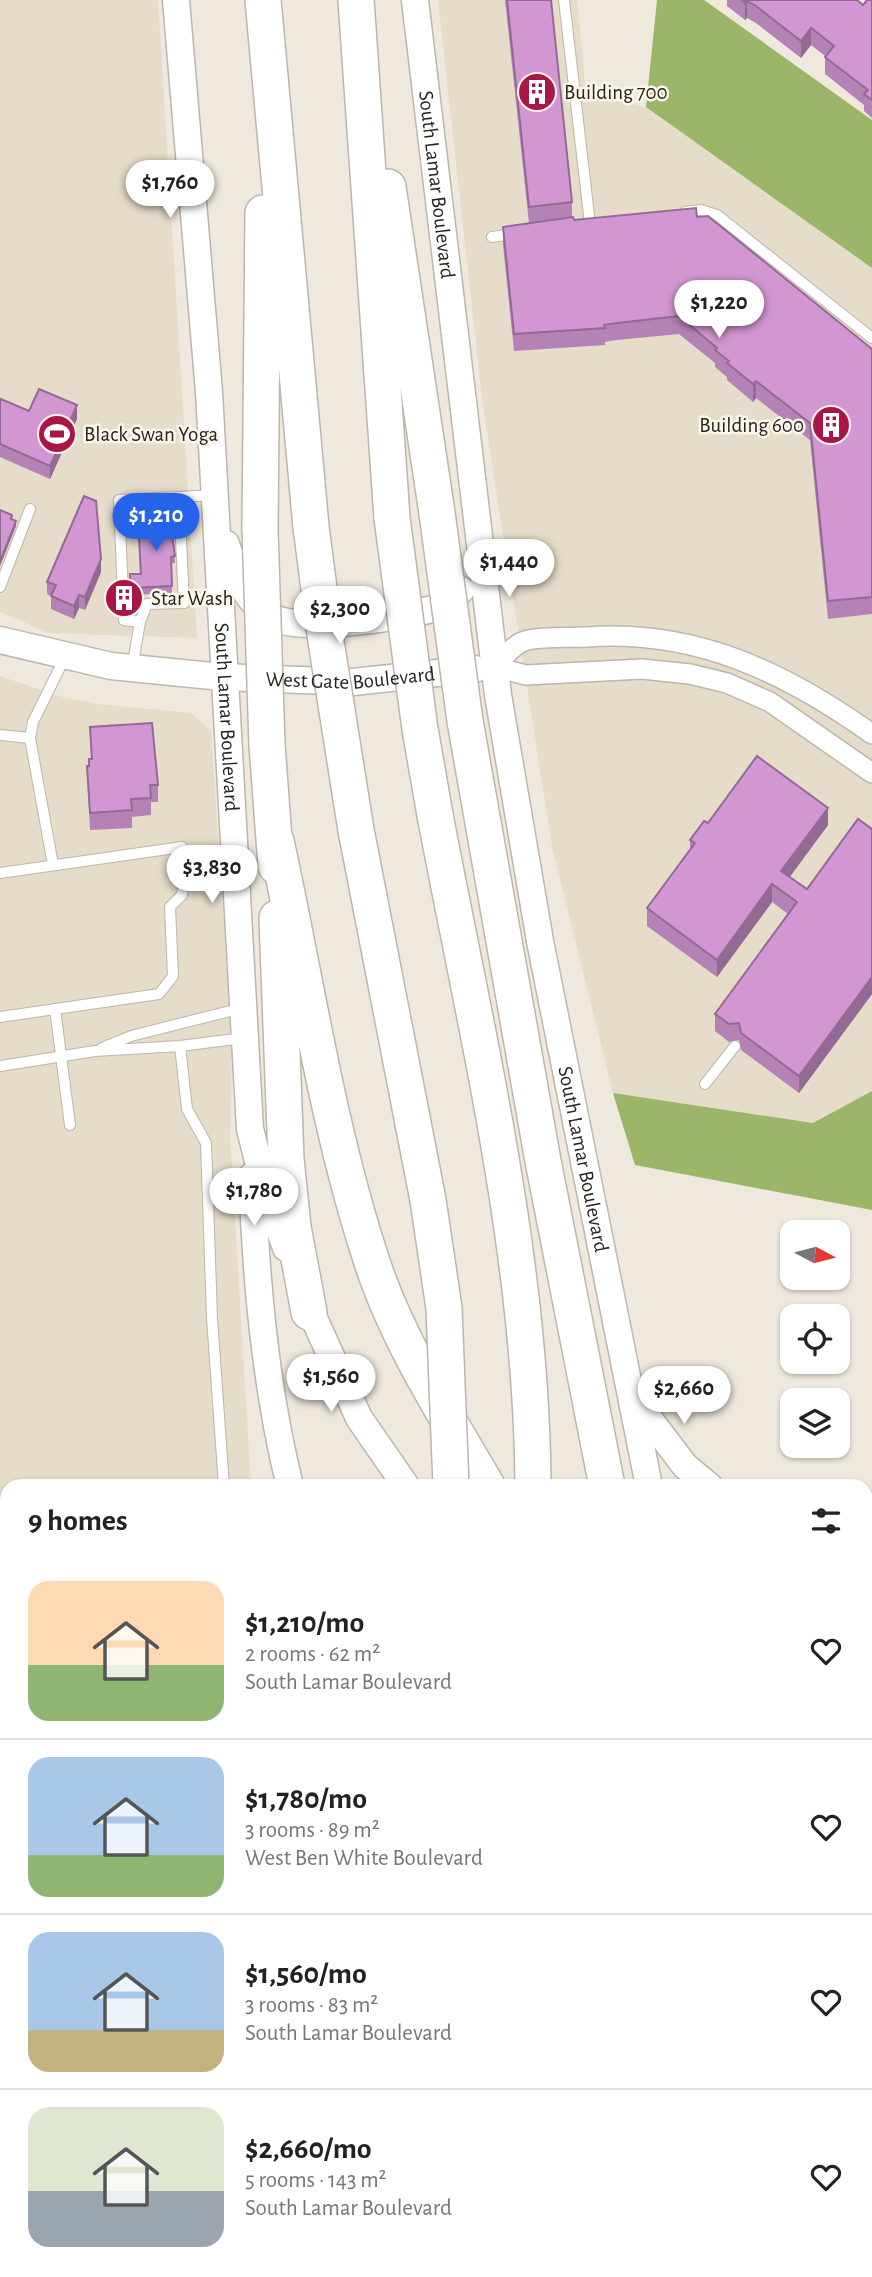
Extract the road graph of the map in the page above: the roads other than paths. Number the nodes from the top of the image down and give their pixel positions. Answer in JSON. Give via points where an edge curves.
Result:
{"nodes":[{"id":1,"x":176,"y":0,"type":"edge"},
{"id":2,"x":356,"y":0,"type":"edge"},
{"id":3,"x":415,"y":0,"type":"edge"},
{"id":4,"x":564,"y":0,"type":"edge"},
{"id":5,"x":264,"y":16,"type":"edge"},
{"id":6,"x":359,"y":43,"type":"junction"},
{"id":7,"x":673,"y":214,"type":"edge"},
{"id":8,"x":604,"y":222,"type":"edge"},
{"id":9,"x":590,"y":224,"type":"junction"},
{"id":10,"x":578,"y":226,"type":"edge"},
{"id":11,"x":529,"y":232,"type":"edge"},
{"id":12,"x":492,"y":237,"type":"dead end"},
{"id":13,"x":872,"y":338,"type":"edge"},
{"id":14,"x":178,"y":497,"type":"junction"},
{"id":15,"x":216,"y":505,"type":"junction"},
{"id":16,"x":30,"y":509,"type":"dead end"},
{"id":17,"x":478,"y":537,"type":"junction"},
{"id":18,"x":0,"y":587,"type":"edge"},
{"id":19,"x":140,"y":622,"type":"junction"},
{"id":20,"x":0,"y":640,"type":"edge"},
{"id":21,"x":65,"y":657,"type":"junction"},
{"id":22,"x":494,"y":667,"type":"junction"},
{"id":23,"x":132,"y":669,"type":"junction"},
{"id":24,"x":222,"y":677,"type":"junction"},
{"id":25,"x":872,"y":734,"type":"edge"},
{"id":26,"x":0,"y":735,"type":"edge"},
{"id":27,"x":30,"y":738,"type":"junction"},
{"id":28,"x":872,"y":773,"type":"edge"},
{"id":29,"x":276,"y":842,"type":"junction"},
{"id":30,"x":53,"y":865,"type":"junction"},
{"id":31,"x":0,"y":873,"type":"edge"},
{"id":32,"x":242,"y":1007,"type":"junction"},
{"id":33,"x":55,"y":1009,"type":"junction"},
{"id":34,"x":0,"y":1017,"type":"edge"},
{"id":35,"x":244,"y":1038,"type":"junction"},
{"id":36,"x":180,"y":1046,"type":"junction"},
{"id":37,"x":735,"y":1046,"type":"dead end"},
{"id":38,"x":95,"y":1051,"type":"junction"},
{"id":39,"x":61,"y":1056,"type":"junction"},
{"id":40,"x":0,"y":1066,"type":"edge"},
{"id":41,"x":705,"y":1084,"type":"dead end"},
{"id":42,"x":70,"y":1125,"type":"dead end"},
{"id":43,"x":250,"y":1129,"type":"junction"},
{"id":44,"x":309,"y":1312,"type":"junction"},
{"id":45,"x":632,"y":1396,"type":"junction"},
{"id":46,"x":224,"y":1479,"type":"edge"},
{"id":47,"x":288,"y":1479,"type":"edge"},
{"id":48,"x":401,"y":1479,"type":"edge"},
{"id":49,"x":451,"y":1479,"type":"edge"},
{"id":50,"x":483,"y":1479,"type":"edge"},
{"id":51,"x":533,"y":1479,"type":"edge"},
{"id":52,"x":606,"y":1479,"type":"edge"},
{"id":53,"x":648,"y":1479,"type":"edge"},
{"id":54,"x":701,"y":1479,"type":"edge"}],
"edges":[{"from":1,"to":15,"type":"main road","name":"South Lamar Boulevard"},
{"from":2,"to":6,"type":"highway"},
{"from":3,"to":17,"type":"main road","name":"South Lamar Boulevard"},
{"from":4,"to":9,"type":"lane"},
{"from":5,"to":29,"type":"highway","bridge":true,"via":[[260,529],[267,745]]},
{"from":5,"to":49,"type":"highway","bridge":true,"via":[[325,635],[356,830],[432,1227],[443,1308]]},
{"from":6,"to":51,"type":"highway","bridge":true,"via":[[392,518],[420,729],[520,1285]]},
{"from":6,"to":52,"type":"highway","bridge":true,"via":[[396,228],[465,722]]},
{"from":7,"to":13,"type":"lane","via":[[701,210],[717,215]]},
{"from":8,"to":9,"type":"lane"},
{"from":9,"to":10,"type":"lane"},
{"from":11,"to":12,"type":"lane"},
{"from":14,"to":15,"type":"lane"},
{"from":14,"to":19,"type":"lane","via":[[184,603],[147,604]]},
{"from":14,"to":19,"type":"lane","via":[[119,500],[124,620]]},
{"from":15,"to":17,"type":"main road","via":[[239,585],[275,618],[294,624],[351,622],[436,608],[460,592],[470,575]]},
{"from":15,"to":24,"type":"main road","name":"South Lamar Boulevard"},
{"from":16,"to":18,"type":"lane"},
{"from":17,"to":22,"type":"main road","name":"South Lamar Boulevard"},
{"from":19,"to":23,"type":"lane"},
{"from":20,"to":21,"type":"main road","name":"West Gate Boulevard"},
{"from":21,"to":23,"type":"main road","name":"West Gate Boulevard"},
{"from":21,"to":27,"type":"lane","via":[[33,722]]},
{"from":22,"to":24,"type":"main road","name":"West Gate Boulevard","via":[[353,682]]},
{"from":22,"to":25,"type":"street","via":[[522,641],[643,636],[693,644],[786,678]]},
{"from":22,"to":28,"type":"street","name":"West Gate Boulevard","via":[[526,676],[642,669],[727,683],[779,708]]},
{"from":22,"to":45,"type":"main road","name":"South Lamar Boulevard","via":[[540,941]]},
{"from":23,"to":24,"type":"main road","name":"West Gate Boulevard"},
{"from":24,"to":32,"type":"main road","name":"South Lamar Boulevard"},
{"from":26,"to":27,"type":"lane"},
{"from":27,"to":30,"type":"lane"},
{"from":29,"to":44,"type":"highway","via":[[285,1159]]},
{"from":29,"to":50,"type":"highway","via":[[332,1126],[374,1267],[419,1367]]},
{"from":30,"to":31,"type":"lane"},
{"from":30,"to":33,"type":"lane","via":[[182,847],[186,870],[182,895],[170,906],[173,976],[159,994]]},
{"from":32,"to":35,"type":"main road","name":"South Lamar Boulevard"},
{"from":32,"to":38,"type":"lane"},
{"from":33,"to":34,"type":"lane"},
{"from":33,"to":39,"type":"lane"},
{"from":35,"to":36,"type":"lane"},
{"from":35,"to":43,"type":"main road","name":"South Lamar Boulevard"},
{"from":36,"to":38,"type":"lane"},
{"from":36,"to":46,"type":"lane","via":[[187,1110],[206,1143]]},
{"from":37,"to":41,"type":"lane"},
{"from":38,"to":39,"type":"lane"},
{"from":39,"to":40,"type":"lane"},
{"from":39,"to":42,"type":"lane"},
{"from":43,"to":44,"type":"main road","name":"South Lamar Boulevard","via":[[265,1189]]},
{"from":43,"to":47,"type":"main road","via":[[265,1347]]},
{"from":44,"to":48,"type":"main road","name":"South Lamar Boulevard","via":[[359,1418]]},
{"from":45,"to":53,"type":"main road","name":"South Lamar Boulevard"},
{"from":45,"to":54,"type":"main road","via":[[685,1466]]}]}
